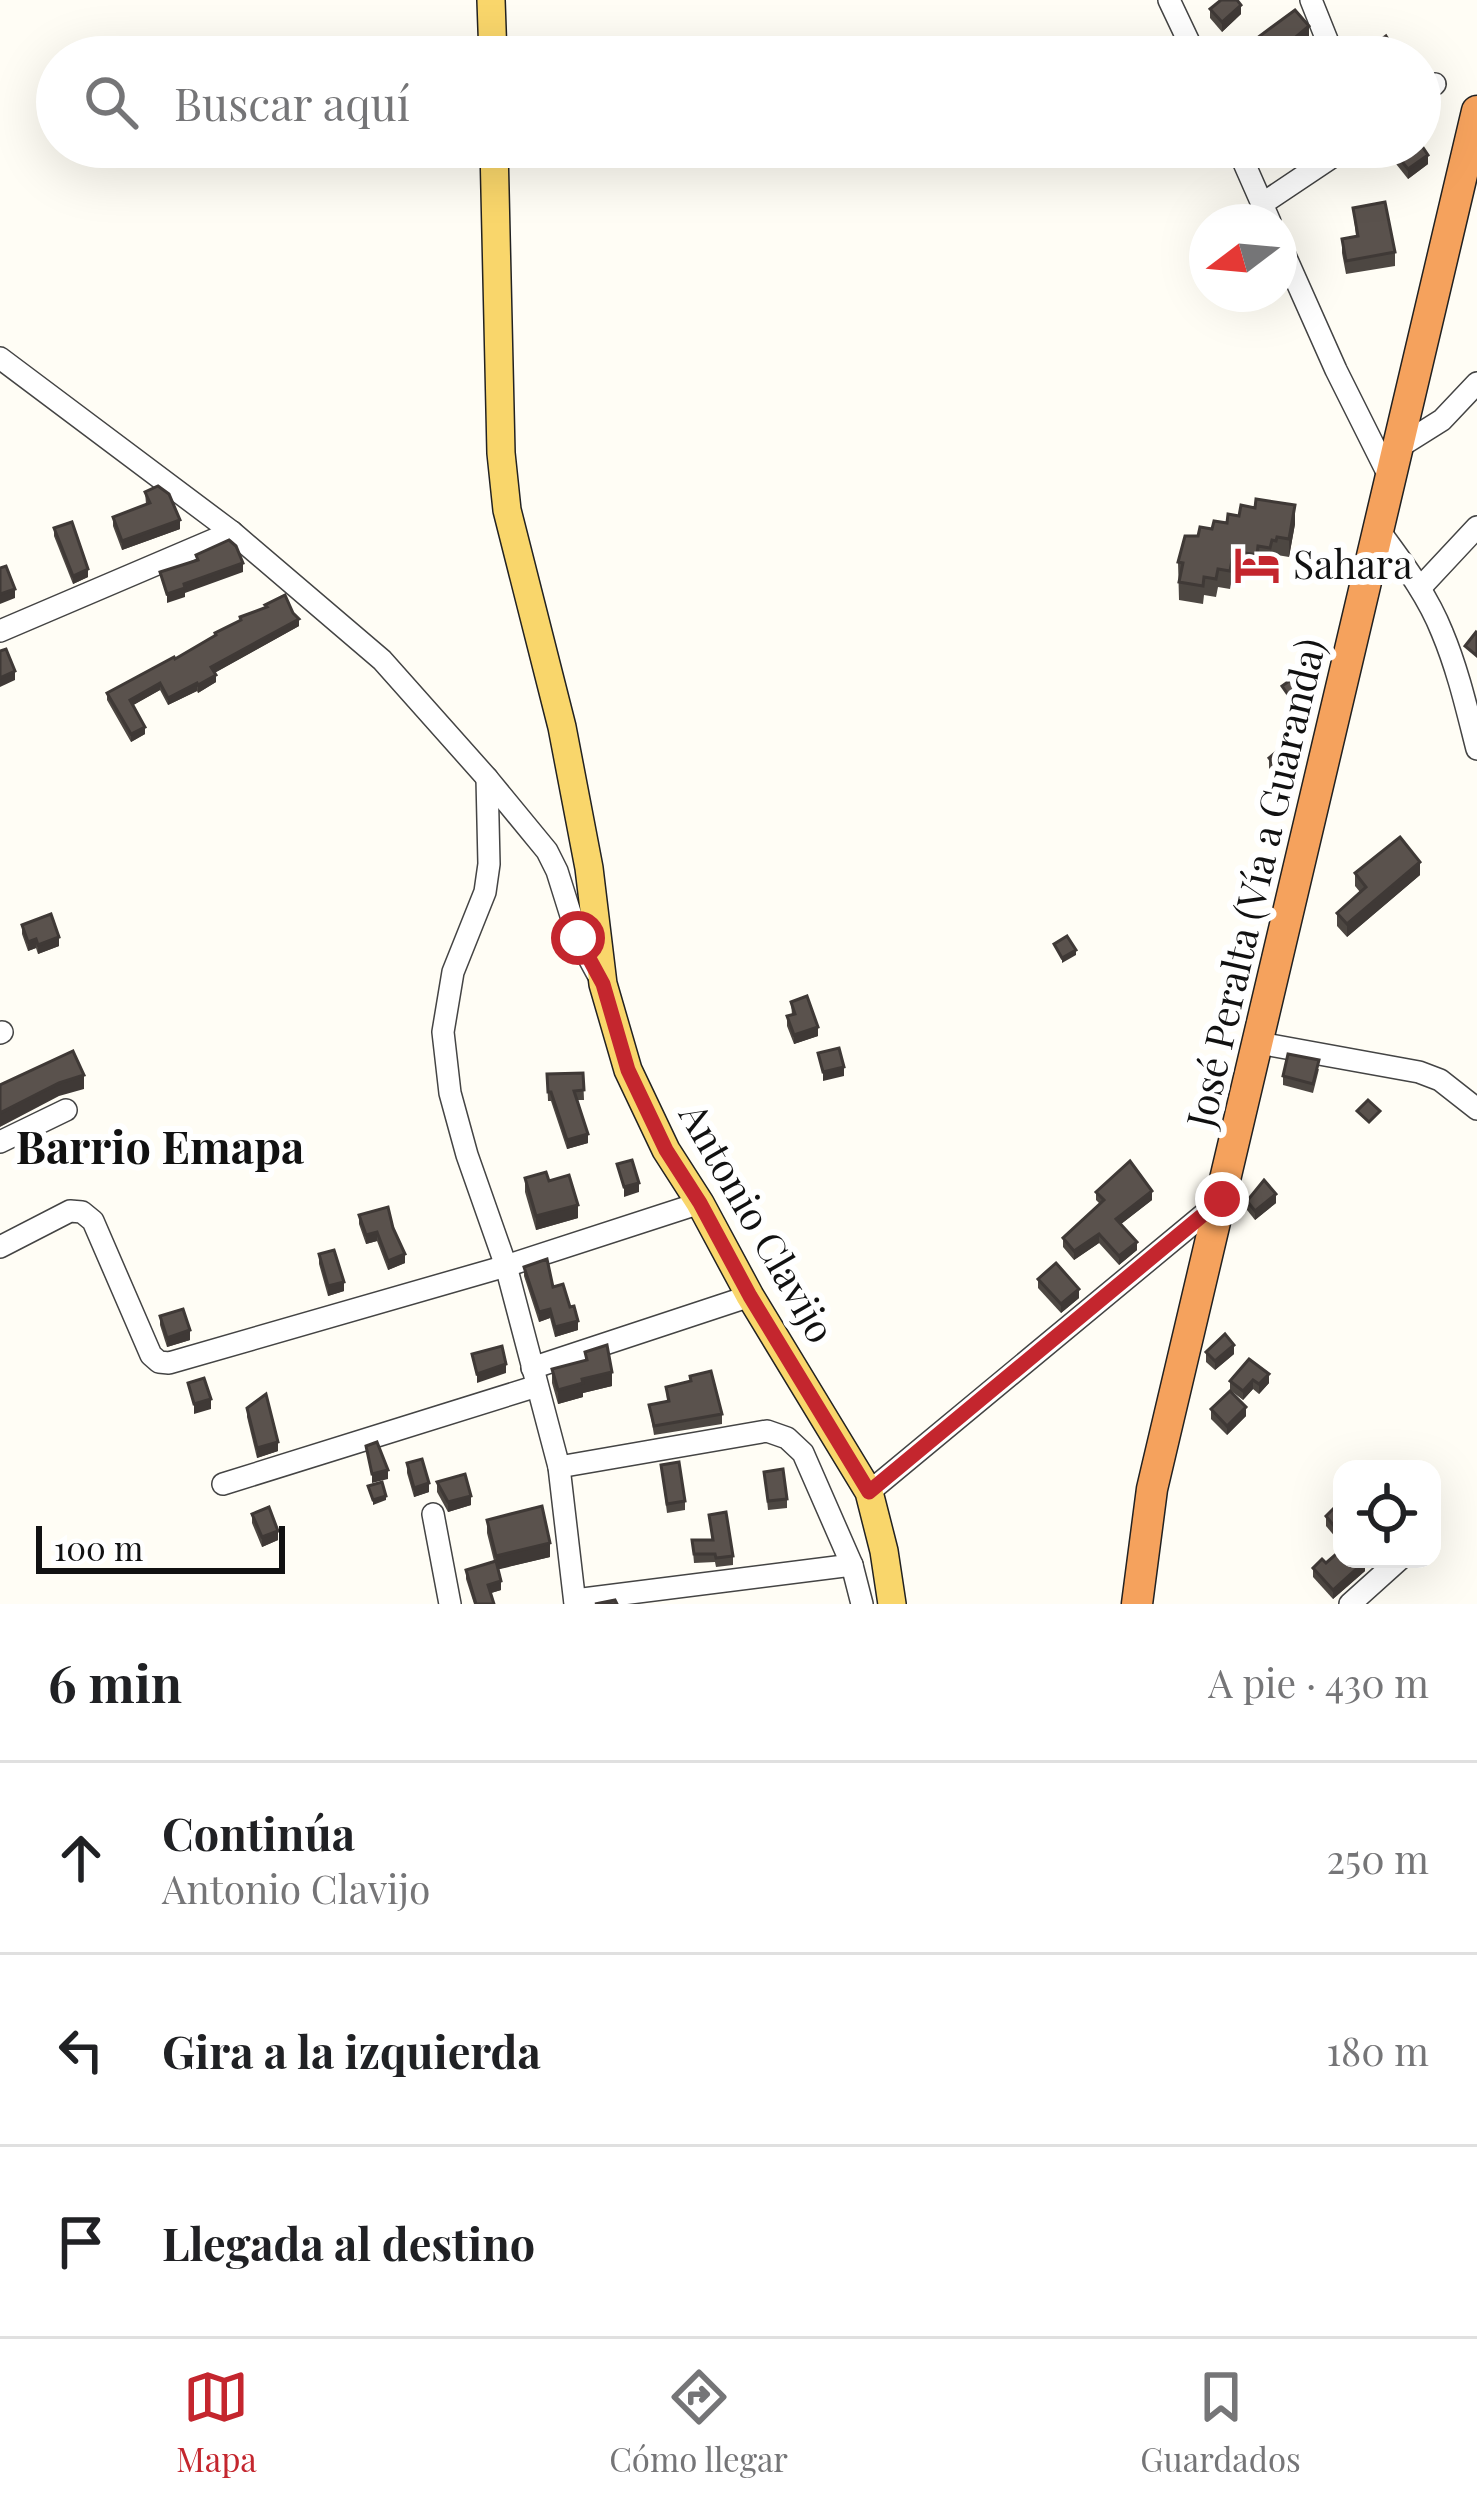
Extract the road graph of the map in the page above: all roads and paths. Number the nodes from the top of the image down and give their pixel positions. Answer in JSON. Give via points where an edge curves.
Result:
{"nodes":[{"id":1,"x":491,"y":0,"type":"edge"},
{"id":2,"x":1169,"y":0,"type":"edge"},
{"id":3,"x":1311,"y":0,"type":"edge"},
{"id":4,"x":492,"y":36,"type":"edge"},
{"id":5,"x":1186,"y":36,"type":"edge"},
{"id":6,"x":1325,"y":36,"type":"edge"},
{"id":7,"x":1477,"y":111,"type":"edge"},
{"id":8,"x":494,"y":168,"type":"edge"},
{"id":9,"x":1246,"y":168,"type":"edge"},
{"id":10,"x":1321,"y":168,"type":"edge"},
{"id":11,"x":1262,"y":204,"type":"edge"},
{"id":12,"x":1277,"y":204,"type":"edge"},
{"id":13,"x":1297,"y":282,"type":"edge"},
{"id":14,"x":0,"y":358,"type":"edge"},
{"id":15,"x":1477,"y":383,"type":"edge"},
{"id":16,"x":1399,"y":447,"type":"junction"},
{"id":17,"x":1390,"y":478,"type":"junction"},
{"id":18,"x":1477,"y":527,"type":"edge"},
{"id":19,"x":1378,"y":529,"type":"junction"},
{"id":20,"x":232,"y":532,"type":"junction"},
{"id":21,"x":1420,"y":588,"type":"junction"},
{"id":22,"x":0,"y":631,"type":"edge"},
{"id":23,"x":1477,"y":749,"type":"edge"},
{"id":24,"x":487,"y":778,"type":"junction"},
{"id":25,"x":603,"y":984,"type":"junction"},
{"id":26,"x":1259,"y":1043,"type":"junction"},
{"id":27,"x":1477,"y":1108,"type":"edge"},
{"id":28,"x":66,"y":1110,"type":"dead end"},
{"id":29,"x":0,"y":1142,"type":"edge"},
{"id":30,"x":1222,"y":1199,"type":"junction"},
{"id":31,"x":700,"y":1203,"type":"junction"},
{"id":32,"x":0,"y":1247,"type":"edge"},
{"id":33,"x":506,"y":1266,"type":"junction"},
{"id":34,"x":750,"y":1296,"type":"junction"},
{"id":35,"x":535,"y":1377,"type":"junction"},
{"id":36,"x":559,"y":1467,"type":"junction"},
{"id":37,"x":223,"y":1484,"type":"dead end"},
{"id":38,"x":869,"y":1492,"type":"junction"},
{"id":39,"x":433,"y":1514,"type":"dead end"},
{"id":40,"x":852,"y":1565,"type":"junction"},
{"id":41,"x":1390,"y":1568,"type":"edge"},
{"id":42,"x":575,"y":1602,"type":"edge"},
{"id":43,"x":450,"y":1604,"type":"edge"},
{"id":44,"x":862,"y":1604,"type":"edge"},
{"id":45,"x":892,"y":1604,"type":"edge"},
{"id":46,"x":1137,"y":1604,"type":"edge"},
{"id":47,"x":1350,"y":1604,"type":"edge"}],
"edges":[{"from":1,"to":4,"type":"main road"},
{"from":2,"to":5,"type":"street"},
{"from":3,"to":6,"type":"street"},
{"from":7,"to":16,"type":"highway","name":"José Peralta (Vía a Guaranda)"},
{"from":8,"to":25,"type":"main road","name":"Antonio Clavijo","via":[[508,510],[562,727]]},
{"from":9,"to":11,"type":"street"},
{"from":10,"to":12,"type":"street"},
{"from":13,"to":17,"type":"street"},
{"from":14,"to":20,"type":"street"},
{"from":15,"to":16,"type":"street","via":[[1442,420]]},
{"from":16,"to":17,"type":"highway","name":"José Peralta (Vía a Guaranda)"},
{"from":17,"to":19,"type":"highway","name":"José Peralta (Vía a Guaranda)"},
{"from":18,"to":21,"type":"street"},
{"from":19,"to":21,"type":"street"},
{"from":19,"to":26,"type":"highway","name":"José Peralta (Vía a Guaranda)"},
{"from":20,"to":22,"type":"street"},
{"from":20,"to":24,"type":"street","via":[[382,660]]},
{"from":21,"to":23,"type":"street","via":[[1442,632]]},
{"from":24,"to":25,"type":"street","via":[[552,861]]},
{"from":24,"to":33,"type":"street","via":[[485,892],[453,972],[443,1032],[450,1093]]},
{"from":25,"to":31,"type":"main road","name":"Antonio Clavijo","via":[[628,1070]]},
{"from":26,"to":27,"type":"street","via":[[1420,1072]]},
{"from":26,"to":30,"type":"highway","name":"José Peralta (Vía a Guaranda)"},
{"from":28,"to":29,"type":"street"},
{"from":30,"to":38,"type":"street"},
{"from":30,"to":46,"type":"highway","name":"José Peralta (Vía a Guaranda)","via":[[1153,1489]]},
{"from":31,"to":33,"type":"street"},
{"from":31,"to":34,"type":"main road","name":"Antonio Clavijo"},
{"from":32,"to":33,"type":"street","via":[[82,1212],[152,1355],[169,1363]]},
{"from":33,"to":35,"type":"street"},
{"from":34,"to":35,"type":"street"},
{"from":34,"to":38,"type":"main road","name":"Antonio Clavijo"},
{"from":35,"to":36,"type":"street"},
{"from":35,"to":37,"type":"street"},
{"from":36,"to":40,"type":"street","via":[[767,1431],[788,1438],[803,1453]]},
{"from":36,"to":42,"type":"street"},
{"from":38,"to":45,"type":"main road","name":"Antonio Clavijo"},
{"from":39,"to":43,"type":"street"},
{"from":40,"to":42,"type":"street"},
{"from":40,"to":44,"type":"street"},
{"from":41,"to":47,"type":"street"}]}
